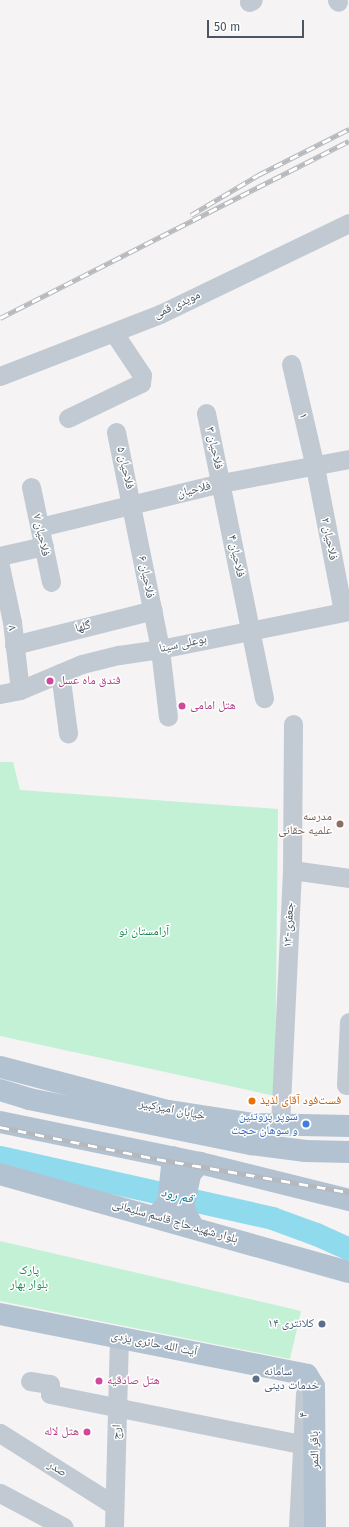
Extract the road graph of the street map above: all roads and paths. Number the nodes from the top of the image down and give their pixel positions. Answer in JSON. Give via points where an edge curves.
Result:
{"nodes":[{"id":1,"x":349,"y":223,"type":"edge"},
{"id":2,"x":114,"y":333,"type":"junction"},
{"id":3,"x":291,"y":364,"type":"dead end"},
{"id":4,"x":0,"y":376,"type":"edge"},
{"id":5,"x":206,"y":413,"type":"dead end"},
{"id":6,"x":68,"y":418,"type":"dead end"},
{"id":7,"x":116,"y":432,"type":"dead end"},
{"id":8,"x":349,"y":459,"type":"edge"},
{"id":9,"x":315,"y":467,"type":"junction"},
{"id":10,"x":221,"y":483,"type":"junction"},
{"id":11,"x":31,"y":487,"type":"dead end"},
{"id":12,"x":133,"y":505,"type":"junction"},
{"id":13,"x":40,"y":527,"type":"junction"},
{"id":14,"x":44,"y":546,"type":"junction"},
{"id":15,"x":0,"y":556,"type":"edge"},
{"id":16,"x":0,"y":566,"type":"edge"},
{"id":17,"x":51,"y":582,"type":"dead end"},
{"id":18,"x":153,"y":610,"type":"junction"},
{"id":19,"x":346,"y":611,"type":"edge"},
{"id":20,"x":6,"y":622,"type":"edge"},
{"id":21,"x":251,"y":629,"type":"junction"},
{"id":22,"x":14,"y":645,"type":"junction"},
{"id":23,"x":160,"y":649,"type":"junction"},
{"id":24,"x":60,"y":673,"type":"junction"},
{"id":25,"x":20,"y":690,"type":"junction"},
{"id":26,"x":0,"y":694,"type":"edge"},
{"id":27,"x":264,"y":698,"type":"dead end"},
{"id":28,"x":168,"y":718,"type":"dead end"},
{"id":29,"x":293,"y":724,"type":"dead end"},
{"id":30,"x":68,"y":733,"type":"dead end"},
{"id":31,"x":292,"y":870,"type":"junction"},
{"id":32,"x":349,"y":878,"type":"edge"},
{"id":33,"x":349,"y":1022,"type":"edge"},
{"id":34,"x":0,"y":1067,"type":"edge"},
{"id":35,"x":346,"y":1085,"type":"dead end"},
{"id":36,"x":0,"y":1090,"type":"edge"},
{"id":37,"x":0,"y":1122,"type":"edge"},
{"id":38,"x":280,"y":1125,"type":"junction"},
{"id":39,"x":349,"y":1126,"type":"edge"},
{"id":40,"x":349,"y":1152,"type":"edge"},
{"id":41,"x":184,"y":1165,"type":"junction"},
{"id":42,"x":0,"y":1174,"type":"edge"},
{"id":43,"x":349,"y":1200,"type":"edge"},
{"id":44,"x":175,"y":1214,"type":"junction"},
{"id":45,"x":349,"y":1272,"type":"edge"},
{"id":46,"x":0,"y":1314,"type":"edge"},
{"id":47,"x":119,"y":1337,"type":"junction"},
{"id":48,"x":307,"y":1375,"type":"junction"},
{"id":49,"x":30,"y":1381,"type":"dead end"},
{"id":50,"x":117,"y":1406,"type":"junction"},
{"id":51,"x":0,"y":1434,"type":"edge"},
{"id":52,"x":301,"y":1444,"type":"junction"},
{"id":53,"x":0,"y":1493,"type":"edge"},
{"id":54,"x":114,"y":1505,"type":"junction"},
{"id":55,"x":64,"y":1527,"type":"edge"},
{"id":56,"x":114,"y":1527,"type":"edge"},
{"id":57,"x":298,"y":1527,"type":"edge"},
{"id":58,"x":315,"y":1527,"type":"edge"}],
"edges":[{"from":1,"to":2,"type":"street","name":"مویدی قمی","via":[[160,314]]},
{"from":2,"to":4,"type":"street","name":"مویدی قمی"},
{"from":2,"to":6,"type":"street","via":[[142,375],[141,383]]},
{"from":3,"to":9,"type":"street","name":"۱"},
{"from":5,"to":10,"type":"street","name":"فلاحیان ۳"},
{"from":7,"to":12,"type":"street","name":"فلاحیان ۵"},
{"from":8,"to":9,"type":"street","name":"فلاحیان"},
{"from":9,"to":10,"type":"street","name":"فلاحیان"},
{"from":9,"to":19,"type":"street","name":"فلاحیان ۲"},
{"from":10,"to":12,"type":"street","name":"فلاحیان"},
{"from":10,"to":21,"type":"street","name":"فلاحیان ۴"},
{"from":11,"to":13,"type":"street","name":"فلاحیان ۷"},
{"from":12,"to":13,"type":"street","name":"فلاحیان"},
{"from":12,"to":18,"type":"street","name":"فلاحیان ۶"},
{"from":13,"to":14,"type":"street","name":"فلاحیان ۷"},
{"from":14,"to":15,"type":"street"},
{"from":14,"to":17,"type":"street","name":"فلاحیان ۷"},
{"from":16,"to":20,"type":"street","name":"۸"},
{"from":18,"to":22,"type":"street","name":"گلها"},
{"from":18,"to":23,"type":"street","name":"فلاحیان ۶"},
{"from":19,"to":21,"type":"street","name":"بوعلی سینا"},
{"from":20,"to":22,"type":"street","name":"۸"},
{"from":21,"to":23,"type":"street","name":"بوعلی سینا"},
{"from":21,"to":27,"type":"street","name":"فلاحیان ۴"},
{"from":22,"to":25,"type":"street","name":"۸"},
{"from":23,"to":24,"type":"street","name":"بوعلی سینا","via":[[119,655]]},
{"from":23,"to":28,"type":"street","name":"فلاحیان ۶"},
{"from":24,"to":25,"type":"street","name":"بوعلی سینا"},
{"from":24,"to":30,"type":"street"},
{"from":25,"to":26,"type":"street","name":"بوعلی سینا"},
{"from":29,"to":31,"type":"street","name":"جعفری-۱۳"},
{"from":31,"to":32,"type":"street"},
{"from":31,"to":38,"type":"street","name":"جعفری-۱۳"},
{"from":33,"to":35,"type":"street"},
{"from":34,"to":38,"type":"main road","name":"خیابان امیرکبیر","via":[[168,1111],[254,1124]]},
{"from":36,"to":40,"type":"main road","name":"خیابان امیرکبیر","via":[[29,1099],[251,1144],[306,1151]]},
{"from":37,"to":41,"type":"main road"},
{"from":38,"to":39,"type":"main road","name":"خیابان امیرکبیر"},
{"from":41,"to":43,"type":"main road"},
{"from":41,"to":44,"type":"main road"},
{"from":42,"to":44,"type":"main road","name":"بلوار شهید حاج قاسم سلیمانی"},
{"from":44,"to":45,"type":"main road","name":"بلوار شهید حاج قاسم سلیمانی"},
{"from":46,"to":47,"type":"main road","name":"آیت الله‌ حائری‌ یزدی"},
{"from":47,"to":48,"type":"main road","name":"آیت الله‌ حائری‌ یزدی"},
{"from":47,"to":50,"type":"street","name":"ارج"},
{"from":48,"to":52,"type":"street","name":"۴"},
{"from":48,"to":58,"type":"main road","name":"باقر النمر","via":[[314,1386]]},
{"from":49,"to":50,"type":"street","via":[[50,1384],[50,1394]]},
{"from":50,"to":52,"type":"street"},
{"from":50,"to":54,"type":"street","name":"ارج"},
{"from":51,"to":54,"type":"street","name":"صدر"},
{"from":52,"to":57,"type":"street","name":"۴"},
{"from":53,"to":55,"type":"street"},
{"from":54,"to":56,"type":"street","name":"ارج"}]}
